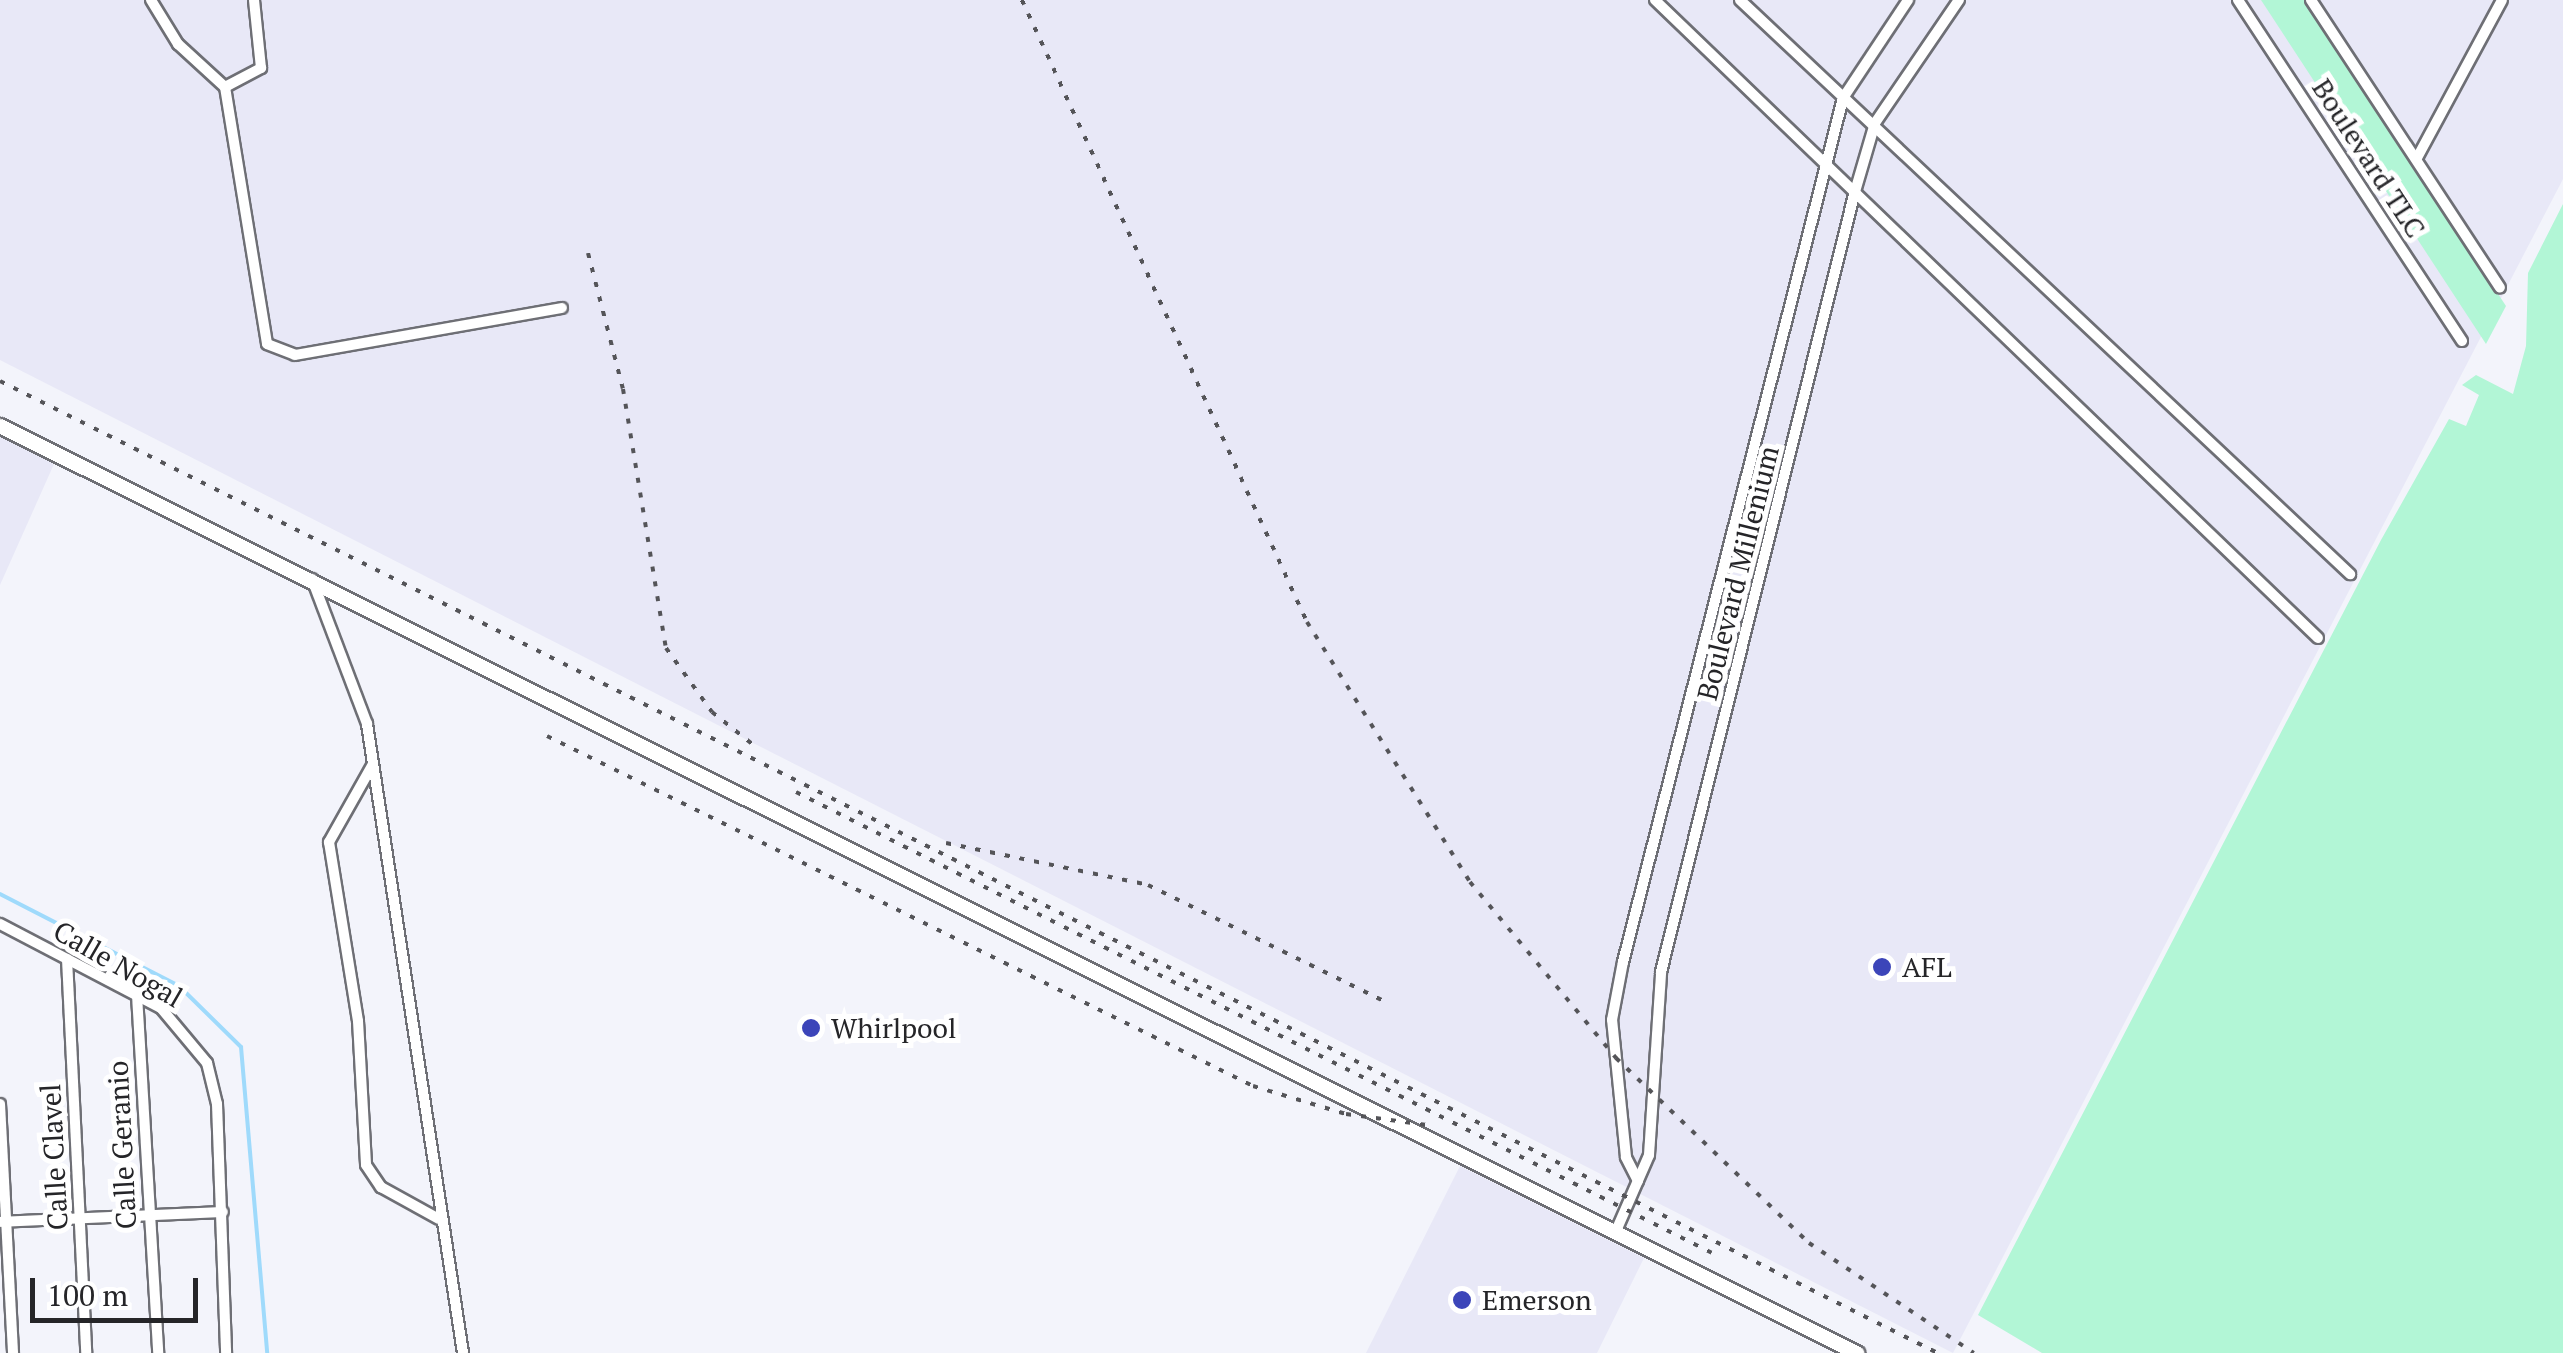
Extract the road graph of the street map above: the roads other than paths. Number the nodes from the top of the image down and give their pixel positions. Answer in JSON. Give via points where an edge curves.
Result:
{"nodes":[{"id":1,"x":152,"y":0,"type":"edge"},
{"id":2,"x":254,"y":0,"type":"edge"},
{"id":3,"x":1655,"y":0,"type":"edge"},
{"id":4,"x":1740,"y":0,"type":"edge"},
{"id":5,"x":1908,"y":0,"type":"edge"},
{"id":6,"x":1959,"y":0,"type":"edge"},
{"id":7,"x":2238,"y":0,"type":"edge"},
{"id":8,"x":2311,"y":0,"type":"edge"},
{"id":9,"x":2502,"y":0,"type":"edge"},
{"id":10,"x":231,"y":86,"type":"junction"},
{"id":11,"x":1842,"y":98,"type":"junction"},
{"id":12,"x":1875,"y":123,"type":"junction"},
{"id":13,"x":2418,"y":158,"type":"junction"},
{"id":14,"x":1823,"y":167,"type":"junction"},
{"id":15,"x":1854,"y":194,"type":"junction"},
{"id":16,"x":2500,"y":288,"type":"dead end"},
{"id":17,"x":562,"y":308,"type":"dead end"},
{"id":18,"x":2462,"y":341,"type":"dead end"},
{"id":19,"x":0,"y":426,"type":"edge"},
{"id":20,"x":2350,"y":574,"type":"dead end"},
{"id":21,"x":312,"y":578,"type":"junction"},
{"id":22,"x":2318,"y":638,"type":"dead end"},
{"id":23,"x":373,"y":764,"type":"junction"},
{"id":24,"x":0,"y":924,"type":"edge"},
{"id":25,"x":67,"y":959,"type":"junction"},
{"id":26,"x":137,"y":995,"type":"junction"},
{"id":27,"x":0,"y":1104,"type":"edge"},
{"id":28,"x":1638,"y":1181,"type":"junction"},
{"id":29,"x":223,"y":1212,"type":"junction"},
{"id":30,"x":147,"y":1215,"type":"junction"},
{"id":31,"x":80,"y":1219,"type":"junction"},
{"id":32,"x":438,"y":1220,"type":"junction"},
{"id":33,"x":2,"y":1222,"type":"edge"},
{"id":34,"x":1616,"y":1231,"type":"junction"},
{"id":35,"x":13,"y":1353,"type":"edge"},
{"id":36,"x":86,"y":1353,"type":"edge"},
{"id":37,"x":158,"y":1353,"type":"edge"},
{"id":38,"x":226,"y":1353,"type":"edge"},
{"id":39,"x":464,"y":1353,"type":"edge"},
{"id":40,"x":1857,"y":1353,"type":"edge"}],
"edges":[{"from":1,"to":10,"type":"street","via":[[178,44]]},
{"from":2,"to":10,"type":"street","via":[[264,48],[254,77]]},
{"from":3,"to":14,"type":"street"},
{"from":4,"to":11,"type":"street"},
{"from":5,"to":11,"type":"street","name":"Boulevard Millenium"},
{"from":6,"to":12,"type":"street","name":"Boulevard Millenium"},
{"from":7,"to":18,"type":"street","name":"Boulevard TLC"},
{"from":8,"to":13,"type":"street","name":"Boulevard TLC"},
{"from":9,"to":13,"type":"street"},
{"from":10,"to":17,"type":"street","via":[[267,344],[296,354]]},
{"from":11,"to":12,"type":"street"},
{"from":11,"to":14,"type":"street","name":"Boulevard Millenium"},
{"from":12,"to":15,"type":"street","name":"Boulevard Millenium"},
{"from":12,"to":20,"type":"street"},
{"from":13,"to":16,"type":"street","name":"Boulevard TLC"},
{"from":14,"to":15,"type":"street"},
{"from":14,"to":28,"type":"street","name":"Boulevard Millenium","via":[[1614,1004],[1626,1157]]},
{"from":15,"to":22,"type":"street"},
{"from":15,"to":28,"type":"street","name":"Boulevard Millenium","via":[[1661,972],[1650,1155]]},
{"from":19,"to":21,"type":"street"},
{"from":21,"to":23,"type":"street","via":[[321,618],[362,697]]},
{"from":21,"to":34,"type":"street"},
{"from":23,"to":32,"type":"street"},
{"from":23,"to":32,"type":"street","via":[[330,842],[359,1031],[366,1165],[381,1187]]},
{"from":24,"to":25,"type":"street","name":"Calle Nogal"},
{"from":25,"to":26,"type":"street","name":"Calle Nogal"},
{"from":25,"to":31,"type":"street","name":"Calle Clavel"},
{"from":26,"to":29,"type":"street","name":"Calle Nogal","via":[[183,1028],[207,1063]]},
{"from":26,"to":30,"type":"street","name":"Calle Geranio"},
{"from":27,"to":33,"type":"street"},
{"from":28,"to":34,"type":"street","name":"Boulevard Millenium"},
{"from":29,"to":30,"type":"street"},
{"from":29,"to":38,"type":"street","name":"Calle Nogal"},
{"from":30,"to":31,"type":"street"},
{"from":30,"to":37,"type":"street","name":"Calle Geranio"},
{"from":31,"to":33,"type":"street"},
{"from":31,"to":36,"type":"street","name":"Calle Clavel"},
{"from":32,"to":39,"type":"street"},
{"from":33,"to":35,"type":"street"},
{"from":34,"to":40,"type":"street"}]}
